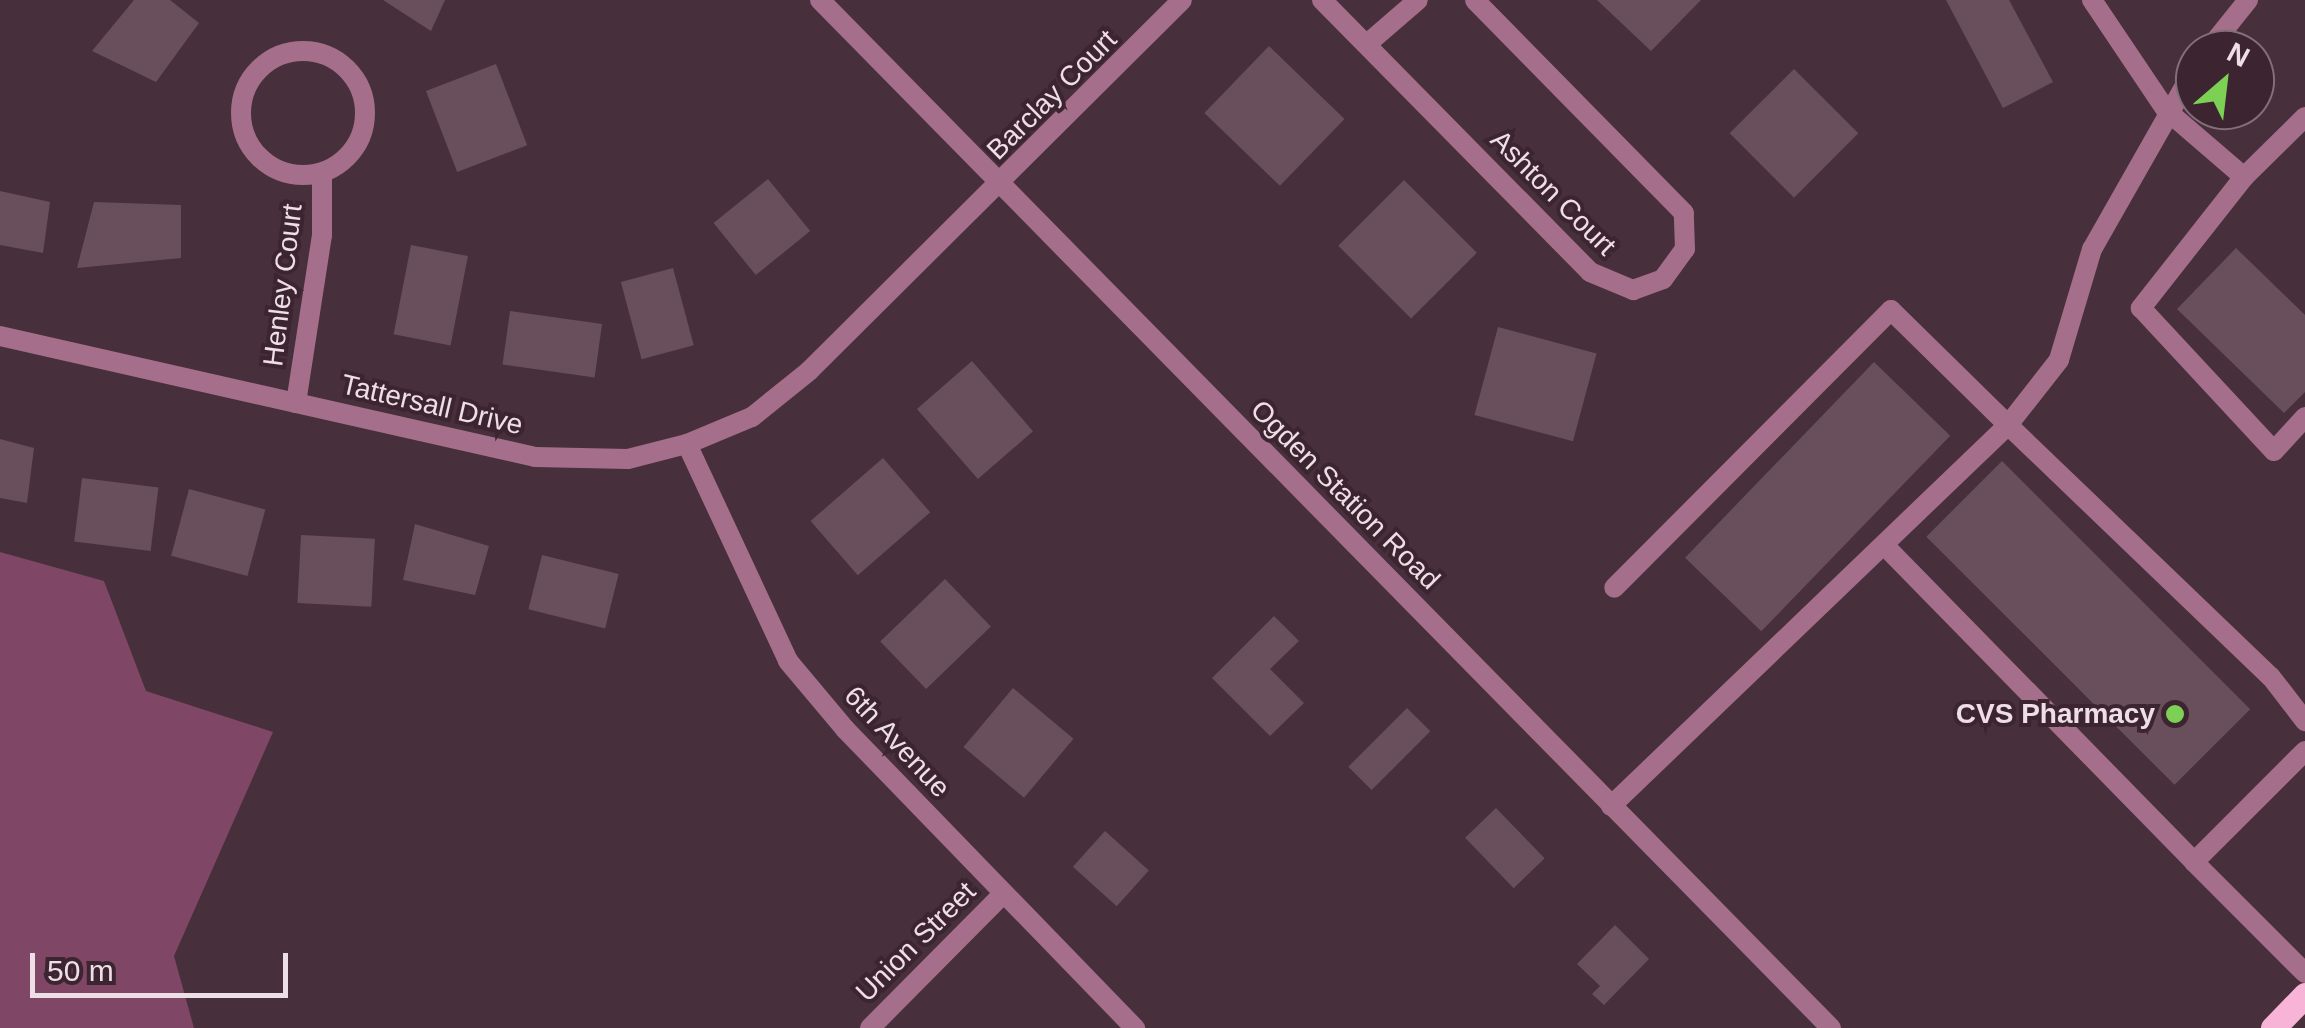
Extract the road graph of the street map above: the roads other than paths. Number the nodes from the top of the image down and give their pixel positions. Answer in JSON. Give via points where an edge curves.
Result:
{"nodes":[{"id":1,"x":820,"y":0,"type":"edge"},
{"id":2,"x":1182,"y":0,"type":"edge"},
{"id":3,"x":1322,"y":0,"type":"edge"},
{"id":4,"x":1418,"y":0,"type":"edge"},
{"id":5,"x":1475,"y":0,"type":"edge"},
{"id":6,"x":2092,"y":0,"type":"edge"},
{"id":7,"x":2248,"y":0,"type":"edge"},
{"id":8,"x":2224,"y":30,"type":"edge"},
{"id":9,"x":1367,"y":44,"type":"junction"},
{"id":10,"x":2175,"y":97,"type":"edge"},
{"id":11,"x":2166,"y":110,"type":"junction"},
{"id":12,"x":2305,"y":117,"type":"edge"},
{"id":13,"x":322,"y":173,"type":"junction"},
{"id":14,"x":2244,"y":177,"type":"junction"},
{"id":15,"x":1000,"y":184,"type":"junction"},
{"id":16,"x":0,"y":336,"type":"edge"},
{"id":17,"x":296,"y":403,"type":"junction"},
{"id":18,"x":2305,"y":417,"type":"edge"},
{"id":19,"x":2008,"y":425,"type":"junction"},
{"id":20,"x":687,"y":444,"type":"junction"},
{"id":21,"x":1884,"y":545,"type":"junction"},
{"id":22,"x":1614,"y":588,"type":"dead end"},
{"id":23,"x":2305,"y":720,"type":"edge"},
{"id":24,"x":2305,"y":751,"type":"edge"},
{"id":25,"x":1612,"y":806,"type":"junction"},
{"id":26,"x":2194,"y":862,"type":"junction"},
{"id":27,"x":1002,"y":894,"type":"junction"},
{"id":28,"x":2305,"y":973,"type":"edge"},
{"id":29,"x":2305,"y":995,"type":"edge"},
{"id":30,"x":870,"y":1028,"type":"edge"},
{"id":31,"x":1135,"y":1028,"type":"edge"},
{"id":32,"x":1830,"y":1028,"type":"edge"},
{"id":33,"x":2273,"y":1028,"type":"edge"}],
"edges":[{"from":1,"to":15,"type":"street","name":"Ogden Station Road"},
{"from":2,"to":15,"type":"street","name":"Barclay Court"},
{"from":3,"to":9,"type":"street","name":"Ashton Court"},
{"from":4,"to":9,"type":"street"},
{"from":5,"to":9,"type":"street","name":"Ashton Court","via":[[1684,213],[1684,249],[1663,279],[1632,290],[1590,272]]},
{"from":6,"to":11,"type":"street"},
{"from":7,"to":8,"type":"street"},
{"from":10,"to":11,"type":"street"},
{"from":11,"to":14,"type":"street"},
{"from":11,"to":19,"type":"street","via":[[2092,249],[2059,360]]},
{"from":12,"to":14,"type":"street"},
{"from":13,"to":13,"type":"street","name":"Henley Court","via":[[354,151],[364,132],[361,88],[332,57],[290,52],[253,75],[242,105],[244,136],[274,168],[294,176]]},
{"from":13,"to":17,"type":"street","name":"Henley Court","via":[[322,235]]},
{"from":14,"to":18,"type":"street","via":[[2142,308],[2274,451]]},
{"from":15,"to":20,"type":"street","name":"Tattersall Drive","via":[[809,371],[752,417]]},
{"from":15,"to":25,"type":"street","name":"Ogden Station Road"},
{"from":16,"to":17,"type":"street","name":"Tattersall Drive"},
{"from":17,"to":20,"type":"street","name":"Tattersall Drive","via":[[535,457],[628,459]]},
{"from":19,"to":21,"type":"street"},
{"from":19,"to":22,"type":"street","via":[[1891,310]]},
{"from":19,"to":23,"type":"street","via":[[2271,677]]},
{"from":20,"to":27,"type":"street","name":"6th Avenue","via":[[788,661]]},
{"from":21,"to":25,"type":"street"},
{"from":21,"to":26,"type":"street"},
{"from":24,"to":26,"type":"street"},
{"from":25,"to":32,"type":"street","name":"Ogden Station Road"},
{"from":26,"to":28,"type":"street"},
{"from":27,"to":30,"type":"street","name":"Union Street"},
{"from":27,"to":31,"type":"street","name":"6th Avenue"},
{"from":29,"to":33,"type":"main road"}]}
